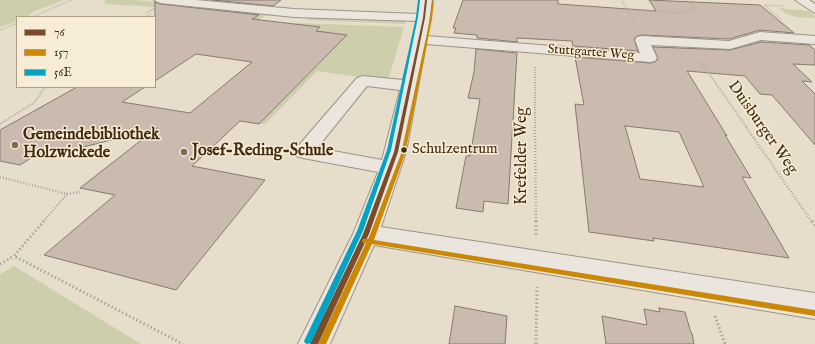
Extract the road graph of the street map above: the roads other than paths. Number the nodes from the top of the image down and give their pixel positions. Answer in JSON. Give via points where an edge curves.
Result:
{"nodes":[{"id":1,"x":160,"y":0,"type":"edge"},
{"id":2,"x":426,"y":0,"type":"edge"},
{"id":3,"x":801,"y":0,"type":"edge"},
{"id":4,"x":814,"y":8,"type":"edge"},
{"id":5,"x":424,"y":18,"type":"junction"},
{"id":6,"x":420,"y":38,"type":"junction"},
{"id":7,"x":811,"y":40,"type":"edge"},
{"id":8,"x":410,"y":86,"type":"junction"},
{"id":9,"x":390,"y":168,"type":"junction"},
{"id":10,"x":366,"y":234,"type":"junction"},
{"id":11,"x":815,"y":306,"type":"edge"},
{"id":12,"x":314,"y":344,"type":"edge"}],
"edges":[{"from":1,"to":5,"type":"street","via":[[294,13]]},
{"from":2,"to":5,"type":"street"},
{"from":3,"to":4,"type":"street"},
{"from":5,"to":6,"type":"street"},
{"from":6,"to":7,"type":"street","name":"Stuttgarter Weg","via":[[650,58],[642,40],[730,44],[760,36]]},
{"from":6,"to":8,"type":"street"},
{"from":8,"to":9,"type":"street","via":[[396,152]]},
{"from":8,"to":9,"type":"street","via":[[363,81],[304,152]]},
{"from":9,"to":10,"type":"street"},
{"from":10,"to":11,"type":"street"},
{"from":10,"to":12,"type":"street"}]}
